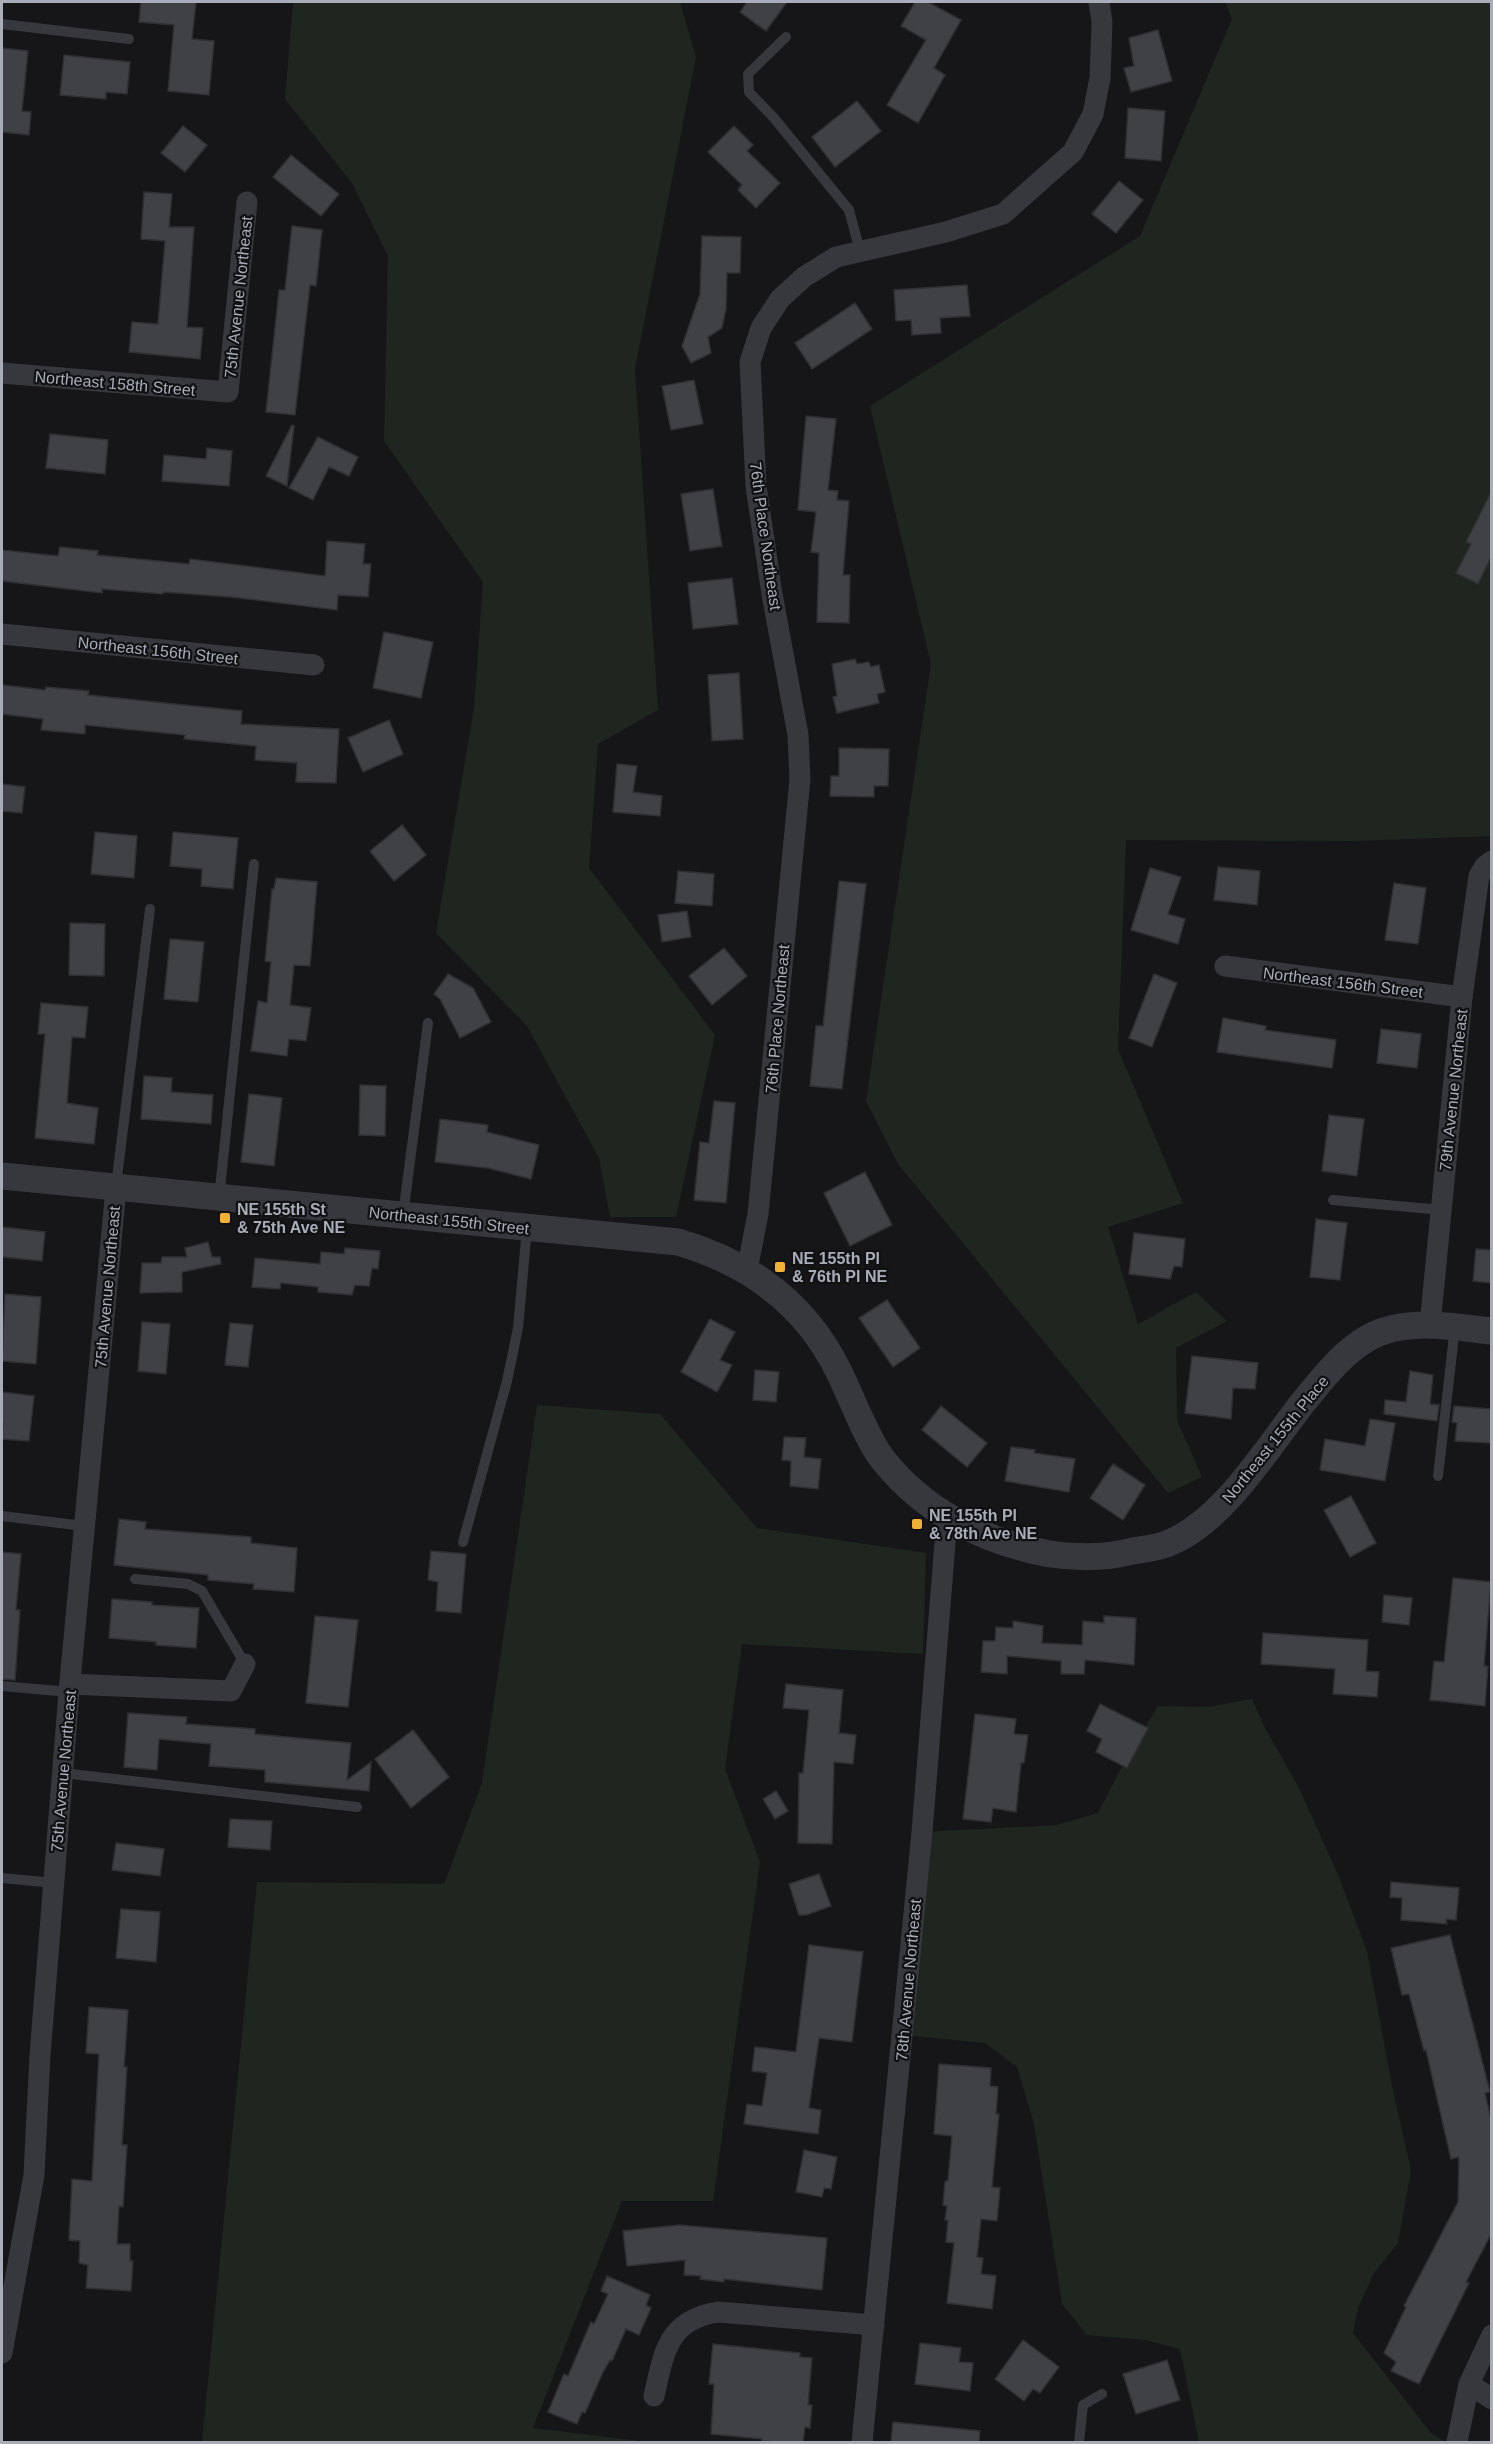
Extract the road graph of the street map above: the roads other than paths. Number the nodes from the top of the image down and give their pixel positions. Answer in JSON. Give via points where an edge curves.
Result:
{"nodes":[{"id":1,"x":1099,"y":2,"type":"edge"},
{"id":2,"x":2,"y":24,"type":"edge"},
{"id":3,"x":786,"y":37,"type":"dead end"},
{"id":4,"x":129,"y":39,"type":"dead end"},
{"id":5,"x":247,"y":201,"type":"dead end"},
{"id":6,"x":860,"y":251,"type":"junction"},
{"id":7,"x":2,"y":374,"type":"edge"},
{"id":8,"x":228,"y":392,"type":"joint"},
{"id":9,"x":2,"y":634,"type":"edge"},
{"id":10,"x":315,"y":665,"type":"dead end"},
{"id":11,"x":1491,"y":861,"type":"edge"},
{"id":12,"x":254,"y":864,"type":"dead end"},
{"id":13,"x":150,"y":909,"type":"dead end"},
{"id":14,"x":1224,"y":966,"type":"dead end"},
{"id":15,"x":1462,"y":997,"type":"junction"},
{"id":16,"x":428,"y":1023,"type":"dead end"},
{"id":17,"x":2,"y":1176,"type":"edge"},
{"id":18,"x":116,"y":1188,"type":"junction"},
{"id":19,"x":219,"y":1198,"type":"junction"},
{"id":20,"x":1333,"y":1200,"type":"dead end"},
{"id":21,"x":1441,"y":1210,"type":"junction"},
{"id":22,"x":403,"y":1215,"type":"junction"},
{"id":23,"x":527,"y":1228,"type":"junction"},
{"id":24,"x":747,"y":1270,"type":"junction"},
{"id":25,"x":1442,"y":1326,"type":"junction"},
{"id":26,"x":1491,"y":1331,"type":"edge"},
{"id":27,"x":1438,"y":1476,"type":"dead end"},
{"id":28,"x":2,"y":1516,"type":"edge"},
{"id":29,"x":946,"y":1518,"type":"junction"},
{"id":30,"x":84,"y":1526,"type":"junction"},
{"id":31,"x":463,"y":1542,"type":"dead end"},
{"id":32,"x":135,"y":1579,"type":"dead end"},
{"id":33,"x":245,"y":1664,"type":"joint"},
{"id":34,"x":2,"y":1686,"type":"edge"},
{"id":35,"x":70,"y":1688,"type":"junction"},
{"id":36,"x":63,"y":1773,"type":"junction"},
{"id":37,"x":357,"y":1807,"type":"dead end"},
{"id":38,"x":2,"y":1878,"type":"edge"},
{"id":39,"x":54,"y":1883,"type":"junction"},
{"id":40,"x":874,"y":2325,"type":"junction"},
{"id":41,"x":1491,"y":2335,"type":"edge"},
{"id":42,"x":2,"y":2353,"type":"edge"},
{"id":43,"x":1469,"y":2384,"type":"junction"},
{"id":44,"x":1102,"y":2394,"type":"dead end"},
{"id":45,"x":654,"y":2396,"type":"dead end"},
{"id":46,"x":1491,"y":2399,"type":"edge"},
{"id":47,"x":862,"y":2442,"type":"edge"},
{"id":48,"x":1079,"y":2442,"type":"edge"},
{"id":49,"x":1457,"y":2442,"type":"edge"}],
"edges":[{"from":1,"to":6,"type":"street","name":"76th Place Northeast","via":[[1100,78],[1093,114],[1073,152],[1004,214]]},
{"from":2,"to":4,"type":"lane"},
{"from":3,"to":6,"type":"lane","via":[[748,74],[749,92],[849,210]]},
{"from":5,"to":8,"type":"street","name":"75th Avenue Northeast"},
{"from":6,"to":24,"type":"street","name":"76th Place Northeast","via":[[836,257],[804,277],[780,299],[760,328],[750,362],[756,486],[798,735],[800,779],[758,1214]]},
{"from":7,"to":8,"type":"street","name":"Northeast 158th Street"},
{"from":9,"to":10,"type":"street","name":"Northeast 156th Street"},
{"from":11,"to":15,"type":"street","name":"79th Avenue Northeast","via":[[1479,876]]},
{"from":12,"to":19,"type":"lane"},
{"from":13,"to":18,"type":"lane"},
{"from":14,"to":15,"type":"street","name":"Northeast 156th Street"},
{"from":15,"to":21,"type":"street","name":"79th Avenue Northeast"},
{"from":16,"to":22,"type":"lane"},
{"from":17,"to":18,"type":"street","name":"Northeast 155th Street"},
{"from":18,"to":19,"type":"street","name":"Northeast 155th Street"},
{"from":18,"to":30,"type":"street","name":"75th Avenue Northeast"},
{"from":19,"to":22,"type":"street","name":"Northeast 155th Street"},
{"from":20,"to":21,"type":"lane"},
{"from":21,"to":25,"type":"street","name":"79th Avenue Northeast"},
{"from":22,"to":23,"type":"street","name":"Northeast 155th Street"},
{"from":23,"to":24,"type":"street","name":"Northeast 155th Street","via":[[678,1242],[711,1251]]},
{"from":23,"to":31,"type":"lane","via":[[518,1328]]},
{"from":24,"to":29,"type":"street","name":"Northeast 155th Place","via":[[811,1325],[834,1362],[879,1455],[904,1484]]},
{"from":25,"to":26,"type":"street"},
{"from":25,"to":27,"type":"lane"},
{"from":25,"to":29,"type":"street","name":"Northeast 155th Place","via":[[1396,1329],[1369,1337],[1343,1356],[1226,1501],[1199,1525],[1169,1543],[1119,1555],[1050,1554],[978,1533]]},
{"from":28,"to":30,"type":"lane"},
{"from":29,"to":40,"type":"street","name":"78th Avenue Northeast","via":[[922,1832]]},
{"from":30,"to":35,"type":"street","name":"75th Avenue Northeast"},
{"from":32,"to":33,"type":"lane","via":[[188,1584],[202,1591]]},
{"from":33,"to":35,"type":"street","via":[[231,1691]]},
{"from":34,"to":35,"type":"lane"},
{"from":35,"to":36,"type":"street","name":"75th Avenue Northeast"},
{"from":36,"to":37,"type":"lane"},
{"from":36,"to":39,"type":"street","name":"75th Avenue Northeast"},
{"from":38,"to":39,"type":"lane"},
{"from":39,"to":42,"type":"street","name":"75th Avenue Northeast","via":[[34,2175]]},
{"from":40,"to":45,"type":"street","via":[[718,2312],[699,2315],[670,2341]]},
{"from":40,"to":47,"type":"street","name":"78th Avenue Northeast"},
{"from":41,"to":43,"type":"street"},
{"from":43,"to":46,"type":"street"},
{"from":43,"to":49,"type":"street"},
{"from":44,"to":48,"type":"lane","via":[[1083,2405]]}]}
